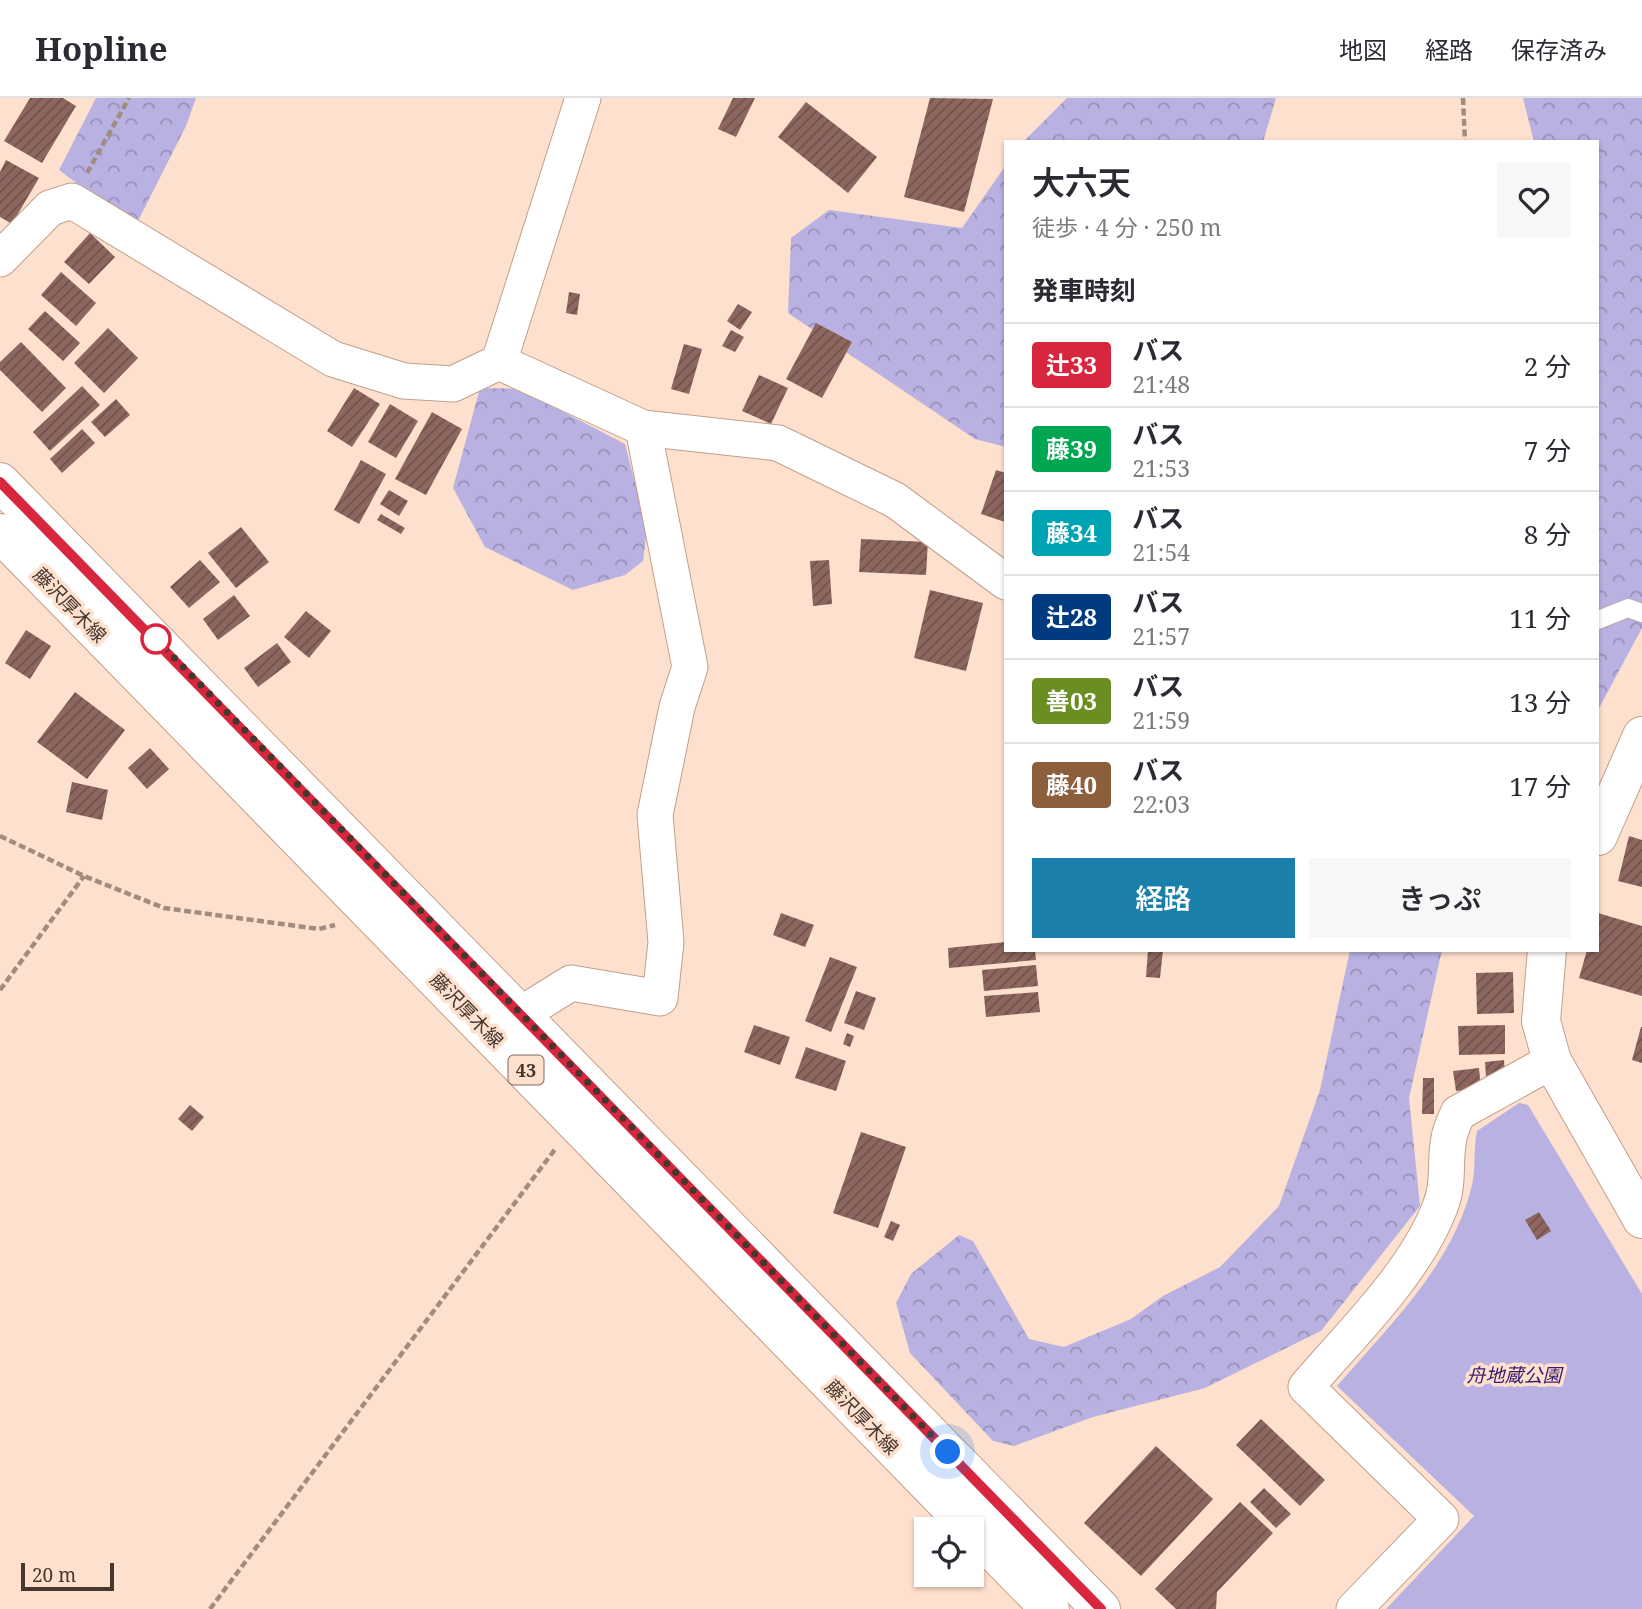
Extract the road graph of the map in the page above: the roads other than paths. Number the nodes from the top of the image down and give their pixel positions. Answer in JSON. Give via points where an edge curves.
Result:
{"nodes":[{"id":1,"x":583,"y":98,"type":"edge"},
{"id":2,"x":0,"y":259,"type":"edge"},
{"id":3,"x":499,"y":362,"type":"junction"},
{"id":4,"x":643,"y":428,"type":"junction"},
{"id":5,"x":0,"y":482,"type":"edge"},
{"id":6,"x":0,"y":533,"type":"edge"},
{"id":7,"x":1004,"y":581,"type":"edge"},
{"id":8,"x":1642,"y":614,"type":"edge"},
{"id":9,"x":1599,"y":620,"type":"edge"},
{"id":10,"x":1642,"y":736,"type":"edge"},
{"id":11,"x":1599,"y":834,"type":"edge"},
{"id":12,"x":1547,"y":952,"type":"edge"},
{"id":13,"x":521,"y":1014,"type":"junction"},
{"id":14,"x":1552,"y":1061,"type":"junction"},
{"id":15,"x":1642,"y":1219,"type":"edge"},
{"id":16,"x":1050,"y":1609,"type":"edge"},
{"id":17,"x":1101,"y":1609,"type":"edge"},
{"id":18,"x":1354,"y":1609,"type":"edge"}],
"edges":[{"from":1,"to":3,"type":"street"},
{"from":2,"to":3,"type":"street","via":[[50,208],[72,201],[333,359],[404,381],[453,384]]},
{"from":3,"to":4,"type":"street"},
{"from":4,"to":7,"type":"street","via":[[778,443],[895,500]]},
{"from":4,"to":13,"type":"street","via":[[690,667],[655,815],[666,942],[660,998],[571,983]]},
{"from":5,"to":13,"type":"main road","name":"藤沢厚木線","number":"43"},
{"from":6,"to":16,"type":"main road","name":"藤沢厚木線","number":"43"},
{"from":8,"to":9,"type":"lane","via":[[1628,608]]},
{"from":10,"to":11,"type":"main road"},
{"from":12,"to":14,"type":"main road","via":[[1541,1021]]},
{"from":13,"to":17,"type":"main road","name":"藤沢厚木線","number":"43"},
{"from":14,"to":15,"type":"main road"},
{"from":14,"to":18,"type":"street","via":[[1458,1113],[1449,1139],[1449,1175],[1441,1206],[1424,1241],[1306,1387],[1441,1519]]}]}
